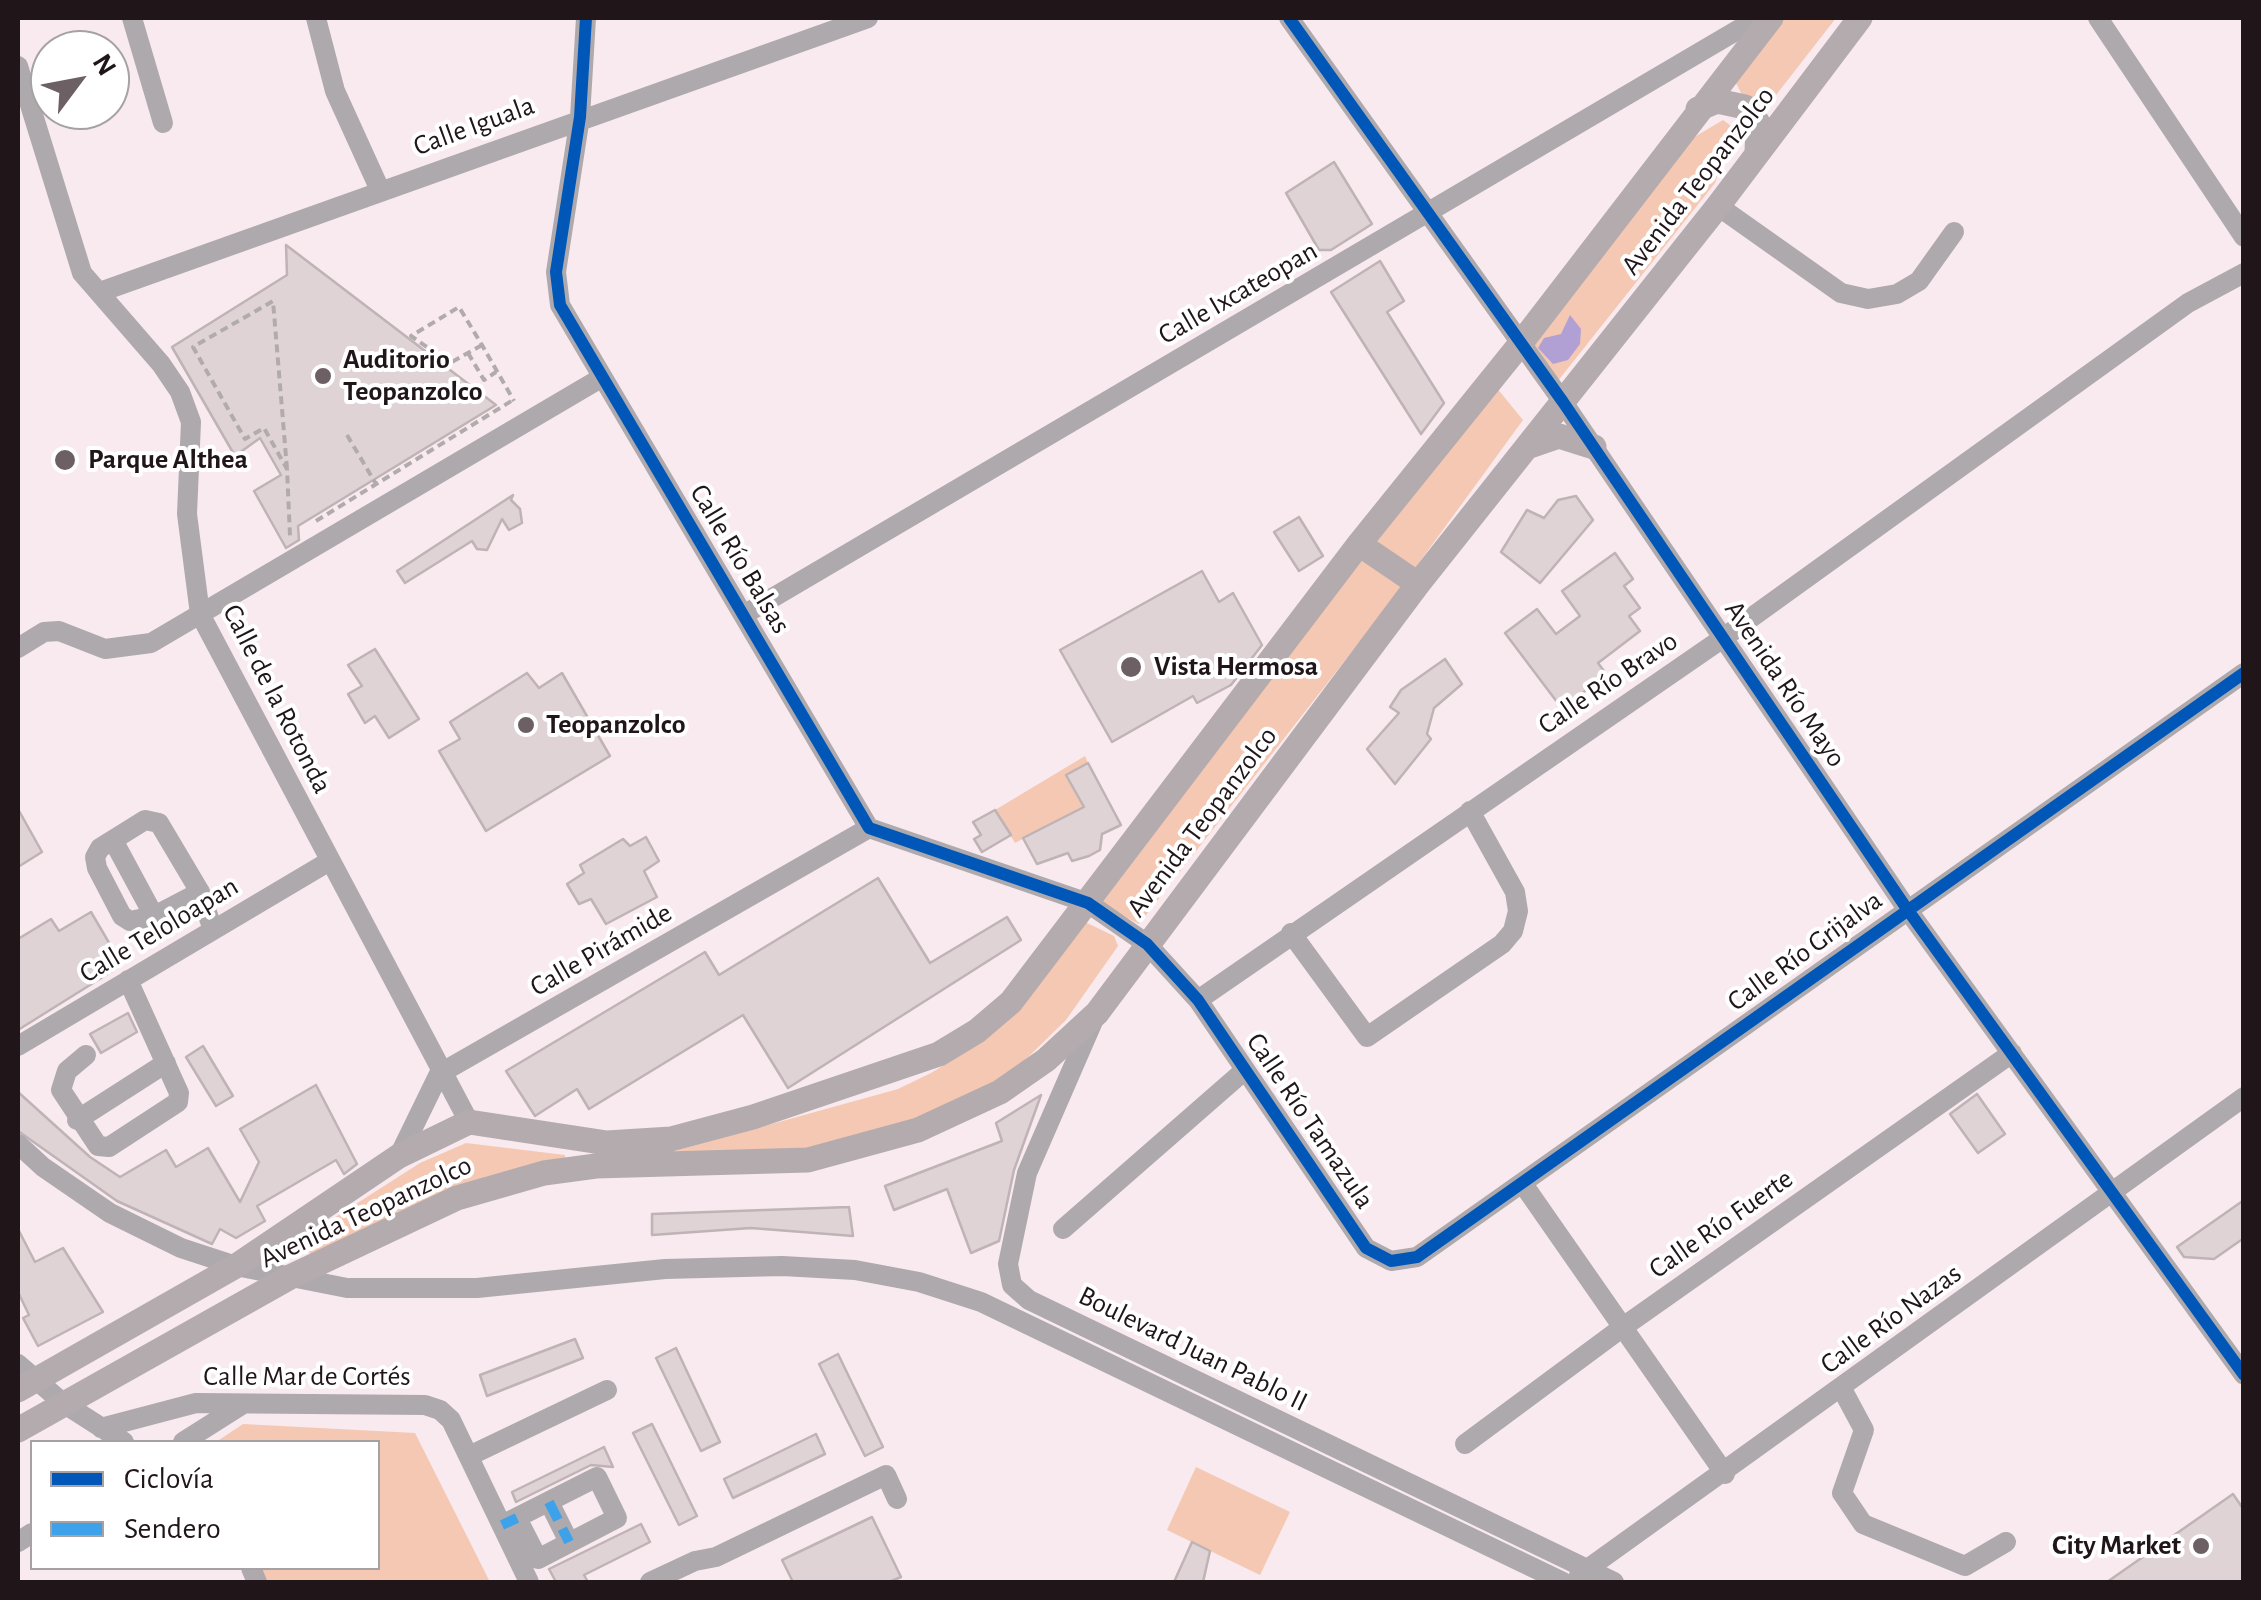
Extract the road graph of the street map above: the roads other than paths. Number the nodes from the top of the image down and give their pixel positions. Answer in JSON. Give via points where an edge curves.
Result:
{"nodes":[{"id":1,"x":132,"y":18,"type":"edge"},
{"id":2,"x":316,"y":18,"type":"edge"},
{"id":3,"x":586,"y":18,"type":"edge"},
{"id":4,"x":868,"y":18,"type":"edge"},
{"id":5,"x":1289,"y":18,"type":"edge"},
{"id":6,"x":1758,"y":18,"type":"edge"},
{"id":7,"x":1770,"y":18,"type":"edge"},
{"id":8,"x":1860,"y":18,"type":"edge"},
{"id":9,"x":2098,"y":18,"type":"edge"},
{"id":10,"x":1729,"y":24,"type":"edge"},
{"id":11,"x":1738,"y":58,"type":"junction"},
{"id":12,"x":18,"y":66,"type":"edge"},
{"id":13,"x":1698,"y":109,"type":"junction"},
{"id":14,"x":580,"y":117,"type":"junction"},
{"id":15,"x":164,"y":123,"type":"dead end"},
{"id":16,"x":1757,"y":154,"type":"junction"},
{"id":17,"x":380,"y":190,"type":"junction"},
{"id":18,"x":1718,"y":206,"type":"junction"},
{"id":19,"x":1428,"y":213,"type":"junction"},
{"id":20,"x":1954,"y":232,"type":"dead end"},
{"id":21,"x":2244,"y":237,"type":"edge"},
{"id":22,"x":2244,"y":272,"type":"edge"},
{"id":23,"x":100,"y":292,"type":"junction"},
{"id":24,"x":1521,"y":343,"type":"junction"},
{"id":25,"x":601,"y":378,"type":"junction"},
{"id":26,"x":1563,"y":402,"type":"junction"},
{"id":27,"x":1594,"y":447,"type":"junction"},
{"id":28,"x":1526,"y":449,"type":"junction"},
{"id":29,"x":1359,"y":544,"type":"junction"},
{"id":30,"x":1418,"y":584,"type":"junction"},
{"id":31,"x":200,"y":614,"type":"junction"},
{"id":32,"x":745,"y":614,"type":"junction"},
{"id":33,"x":1723,"y":638,"type":"junction"},
{"id":34,"x":18,"y":648,"type":"edge"},
{"id":35,"x":2244,"y":673,"type":"edge"},
{"id":36,"x":1470,"y":811,"type":"junction"},
{"id":37,"x":869,"y":828,"type":"junction"},
{"id":38,"x":328,"y":862,"type":"junction"},
{"id":39,"x":200,"y":892,"type":"junction"},
{"id":40,"x":1088,"y":903,"type":"junction"},
{"id":41,"x":1907,"y":909,"type":"junction"},
{"id":42,"x":219,"y":926,"type":"junction"},
{"id":43,"x":1290,"y":933,"type":"junction"},
{"id":44,"x":1147,"y":944,"type":"junction"},
{"id":45,"x":128,"y":980,"type":"junction"},
{"id":46,"x":1198,"y":1000,"type":"junction"},
{"id":47,"x":1097,"y":1012,"type":"junction"},
{"id":48,"x":18,"y":1046,"type":"edge"},
{"id":49,"x":2012,"y":1053,"type":"junction"},
{"id":50,"x":86,"y":1054,"type":"dead end"},
{"id":51,"x":166,"y":1063,"type":"junction"},
{"id":52,"x":1245,"y":1070,"type":"junction"},
{"id":53,"x":440,"y":1074,"type":"junction"},
{"id":54,"x":2244,"y":1097,"type":"edge"},
{"id":55,"x":77,"y":1120,"type":"junction"},
{"id":56,"x":469,"y":1122,"type":"junction"},
{"id":57,"x":18,"y":1144,"type":"edge"},
{"id":58,"x":400,"y":1156,"type":"junction"},
{"id":59,"x":1523,"y":1184,"type":"junction"},
{"id":60,"x":2112,"y":1191,"type":"junction"},
{"id":61,"x":1063,"y":1229,"type":"dead end"},
{"id":62,"x":1391,"y":1261,"type":"joint"},
{"id":63,"x":236,"y":1266,"type":"junction"},
{"id":64,"x":292,"y":1276,"type":"junction"},
{"id":65,"x":1622,"y":1326,"type":"junction"},
{"id":66,"x":2244,"y":1375,"type":"edge"},
{"id":67,"x":24,"y":1378,"type":"edge"},
{"id":68,"x":1842,"y":1389,"type":"junction"},
{"id":69,"x":607,"y":1390,"type":"dead end"},
{"id":70,"x":64,"y":1404,"type":"junction"},
{"id":71,"x":243,"y":1404,"type":"junction"},
{"id":72,"x":100,"y":1428,"type":"junction"},
{"id":73,"x":18,"y":1430,"type":"edge"},
{"id":74,"x":121,"y":1440,"type":"edge"},
{"id":75,"x":185,"y":1440,"type":"edge"},
{"id":76,"x":1465,"y":1444,"type":"dead end"},
{"id":77,"x":469,"y":1456,"type":"junction"},
{"id":78,"x":1725,"y":1474,"type":"junction"},
{"id":79,"x":897,"y":1499,"type":"dead end"},
{"id":80,"x":549,"y":1502,"type":"junction"},
{"id":81,"x":509,"y":1522,"type":"junction"},
{"id":82,"x":570,"y":1542,"type":"junction"},
{"id":83,"x":2006,"y":1542,"type":"dead end"},
{"id":84,"x":1573,"y":1578,"type":"edge"},
{"id":85,"x":529,"y":1582,"type":"edge"},
{"id":86,"x":650,"y":1582,"type":"edge"},
{"id":87,"x":1614,"y":1582,"type":"edge"}],
"edges":[{"from":1,"to":15,"type":"street"},
{"from":2,"to":17,"type":"street","via":[[336,91]]},
{"from":3,"to":14,"type":"street","name":"Calle Río Balsas"},
{"from":4,"to":14,"type":"street","name":"Calle Iguala"},
{"from":5,"to":19,"type":"street","name":"Avenida Río Mayo"},
{"from":6,"to":10,"type":"street","name":"Calle Ixcateopan"},
{"from":7,"to":11,"type":"main road","name":"Avenida Teopanzolco"},
{"from":8,"to":16,"type":"main road","name":"Avenida Teopanzolco"},
{"from":9,"to":21,"type":"street"},
{"from":10,"to":11,"type":"street"},
{"from":10,"to":19,"type":"street","name":"Calle Ixcateopan"},
{"from":11,"to":13,"type":"main road","name":"Avenida Teopanzolco"},
{"from":12,"to":23,"type":"street","name":"Calle de la Rotonda","via":[[72,250]]},
{"from":13,"to":16,"type":"main road","via":[[1717,101],[1745,107],[1758,123]]},
{"from":13,"to":24,"type":"main road","name":"Avenida Teopanzolco"},
{"from":14,"to":17,"type":"street","name":"Calle Iguala"},
{"from":14,"to":25,"type":"street","name":"Calle Río Balsas","via":[[556,272],[560,305]]},
{"from":16,"to":18,"type":"main road","name":"Avenida Teopanzolco"},
{"from":17,"to":23,"type":"street","name":"Calle Iguala"},
{"from":18,"to":20,"type":"street","via":[[1841,293],[1868,299],[1897,294],[1919,280]]},
{"from":18,"to":26,"type":"main road","name":"Avenida Teopanzolco"},
{"from":19,"to":24,"type":"street","name":"Avenida Río Mayo"},
{"from":19,"to":32,"type":"street","name":"Calle Ixcateopan"},
{"from":22,"to":33,"type":"street","name":"Calle Río Bravo","via":[[2188,303]]},
{"from":23,"to":31,"type":"street","name":"Calle de la Rotonda","via":[[170,378],[191,422],[187,514]]},
{"from":24,"to":26,"type":"street","name":"Avenida Río Mayo"},
{"from":24,"to":29,"type":"main road","name":"Avenida Teopanzolco"},
{"from":25,"to":31,"type":"street"},
{"from":25,"to":32,"type":"street","name":"Calle Río Balsas"},
{"from":26,"to":27,"type":"street","name":"Avenida Río Mayo"},
{"from":26,"to":28,"type":"main road","name":"Avenida Teopanzolco"},
{"from":27,"to":28,"type":"main road","via":[[1559,436]]},
{"from":27,"to":33,"type":"street","name":"Avenida Río Mayo"},
{"from":28,"to":30,"type":"main road","name":"Avenida Teopanzolco"},
{"from":29,"to":30,"type":"main road"},
{"from":29,"to":40,"type":"main road","name":"Avenida Teopanzolco"},
{"from":30,"to":44,"type":"main road","name":"Avenida Teopanzolco"},
{"from":31,"to":34,"type":"street","via":[[151,642],[105,649],[59,631]]},
{"from":31,"to":38,"type":"street","name":"Calle de la Rotonda"},
{"from":32,"to":37,"type":"street","name":"Calle Río Balsas"},
{"from":33,"to":36,"type":"street","name":"Calle Río Bravo"},
{"from":33,"to":41,"type":"street","name":"Avenida Río Mayo"},
{"from":35,"to":41,"type":"street","name":"Calle Río Grijalva"},
{"from":36,"to":43,"type":"street","name":"Calle Río Bravo"},
{"from":36,"to":43,"type":"street","via":[[1515,892],[1513,931],[1368,1037]]},
{"from":37,"to":40,"type":"street"},
{"from":37,"to":53,"type":"street","name":"Calle Pirámide"},
{"from":38,"to":42,"type":"street","name":"Calle Teloloapan"},
{"from":38,"to":53,"type":"street","name":"Calle de la Rotonda"},
{"from":39,"to":39,"type":"street","via":[[159,823],[146,820],[113,840],[154,916]]},
{"from":39,"to":42,"type":"street"},
{"from":40,"to":44,"type":"street"},
{"from":40,"to":56,"type":"main road","name":"Avenida Teopanzolco","via":[[1011,1002],[939,1054],[671,1139],[607,1143]]},
{"from":41,"to":49,"type":"street","name":"Avenida Río Mayo"},
{"from":41,"to":59,"type":"street","name":"Calle Río Grijalva"},
{"from":42,"to":45,"type":"street","name":"Calle Teloloapan"},
{"from":43,"to":46,"type":"street","name":"Calle Río Bravo"},
{"from":44,"to":46,"type":"street","name":"Calle Río Tamazula"},
{"from":44,"to":47,"type":"main road","name":"Avenida Teopanzolco"},
{"from":45,"to":48,"type":"street","name":"Calle Teloloapan"},
{"from":45,"to":51,"type":"street"},
{"from":46,"to":52,"type":"street","name":"Calle Río Tamazula"},
{"from":47,"to":64,"type":"main road","name":"Avenida Teopanzolco","via":[[1000,1092],[918,1130],[808,1160],[544,1173],[458,1198]]},
{"from":47,"to":84,"type":"street","name":"Boulevard Juan Pablo II","via":[[1027,1173],[1008,1264],[1012,1285],[1029,1300]]},
{"from":49,"to":60,"type":"street","name":"Avenida Río Mayo"},
{"from":49,"to":65,"type":"street","name":"Calle Río Fuerte"},
{"from":50,"to":55,"type":"street","via":[[66,1072],[61,1090]]},
{"from":51,"to":55,"type":"street"},
{"from":51,"to":55,"type":"street","via":[[179,1093],[167,1112],[109,1147],[98,1146]]},
{"from":52,"to":61,"type":"street"},
{"from":52,"to":62,"type":"street","name":"Calle Río Tamazula","via":[[1366,1248]]},
{"from":53,"to":56,"type":"street","name":"Calle de la Rotonda"},
{"from":53,"to":58,"type":"street"},
{"from":54,"to":60,"type":"street","name":"Calle Río Nazas"},
{"from":56,"to":58,"type":"main road","name":"Avenida Teopanzolco"},
{"from":57,"to":63,"type":"street","name":"Boulevard Juan Pablo II","via":[[110,1213]]},
{"from":58,"to":63,"type":"main road","name":"Avenida Teopanzolco"},
{"from":59,"to":62,"type":"street","name":"Calle Río Grijalva","via":[[1417,1257]]},
{"from":59,"to":65,"type":"street"},
{"from":60,"to":66,"type":"street","name":"Avenida Río Mayo"},
{"from":60,"to":68,"type":"street","name":"Calle Río Nazas"},
{"from":63,"to":64,"type":"street","name":"Boulevard Juan Pablo II"},
{"from":63,"to":67,"type":"main road","name":"Avenida Teopanzolco"},
{"from":64,"to":70,"type":"main road","name":"Avenida Teopanzolco"},
{"from":64,"to":84,"type":"street","name":"Boulevard Juan Pablo II","via":[[347,1288],[477,1288],[665,1269],[782,1266],[919,1282],[981,1302]]},
{"from":65,"to":76,"type":"street","name":"Calle Río Fuerte"},
{"from":65,"to":78,"type":"street"},
{"from":67,"to":70,"type":"street"},
{"from":68,"to":78,"type":"street","name":"Calle Río Nazas"},
{"from":68,"to":83,"type":"street","via":[[1864,1430],[1842,1493],[1863,1524],[1965,1566]]},
{"from":69,"to":77,"type":"street"},
{"from":70,"to":72,"type":"street"},
{"from":70,"to":73,"type":"main road","name":"Avenida Teopanzolco"},
{"from":71,"to":72,"type":"street","name":"Calle Mar de Cortés","via":[[196,1402]]},
{"from":71,"to":75,"type":"street"},
{"from":71,"to":77,"type":"street","name":"Calle Mar de Cortés","via":[[425,1405],[451,1420]]},
{"from":72,"to":74,"type":"street"},
{"from":77,"to":81,"type":"street","name":"Calle Mar de Cortés"},
{"from":78,"to":84,"type":"street","name":"Calle Río Nazas"},
{"from":79,"to":86,"type":"street","via":[[886,1475]]},
{"from":80,"to":81,"type":"street"},
{"from":80,"to":82,"type":"street"},
{"from":80,"to":82,"type":"street","via":[[596,1477],[604,1491],[617,1518]]},
{"from":81,"to":82,"type":"street","via":[[538,1558]]},
{"from":81,"to":85,"type":"street","name":"Calle Mar de Cortés"},
{"from":84,"to":87,"type":"street","name":"Boulevard Juan Pablo II"}]}
